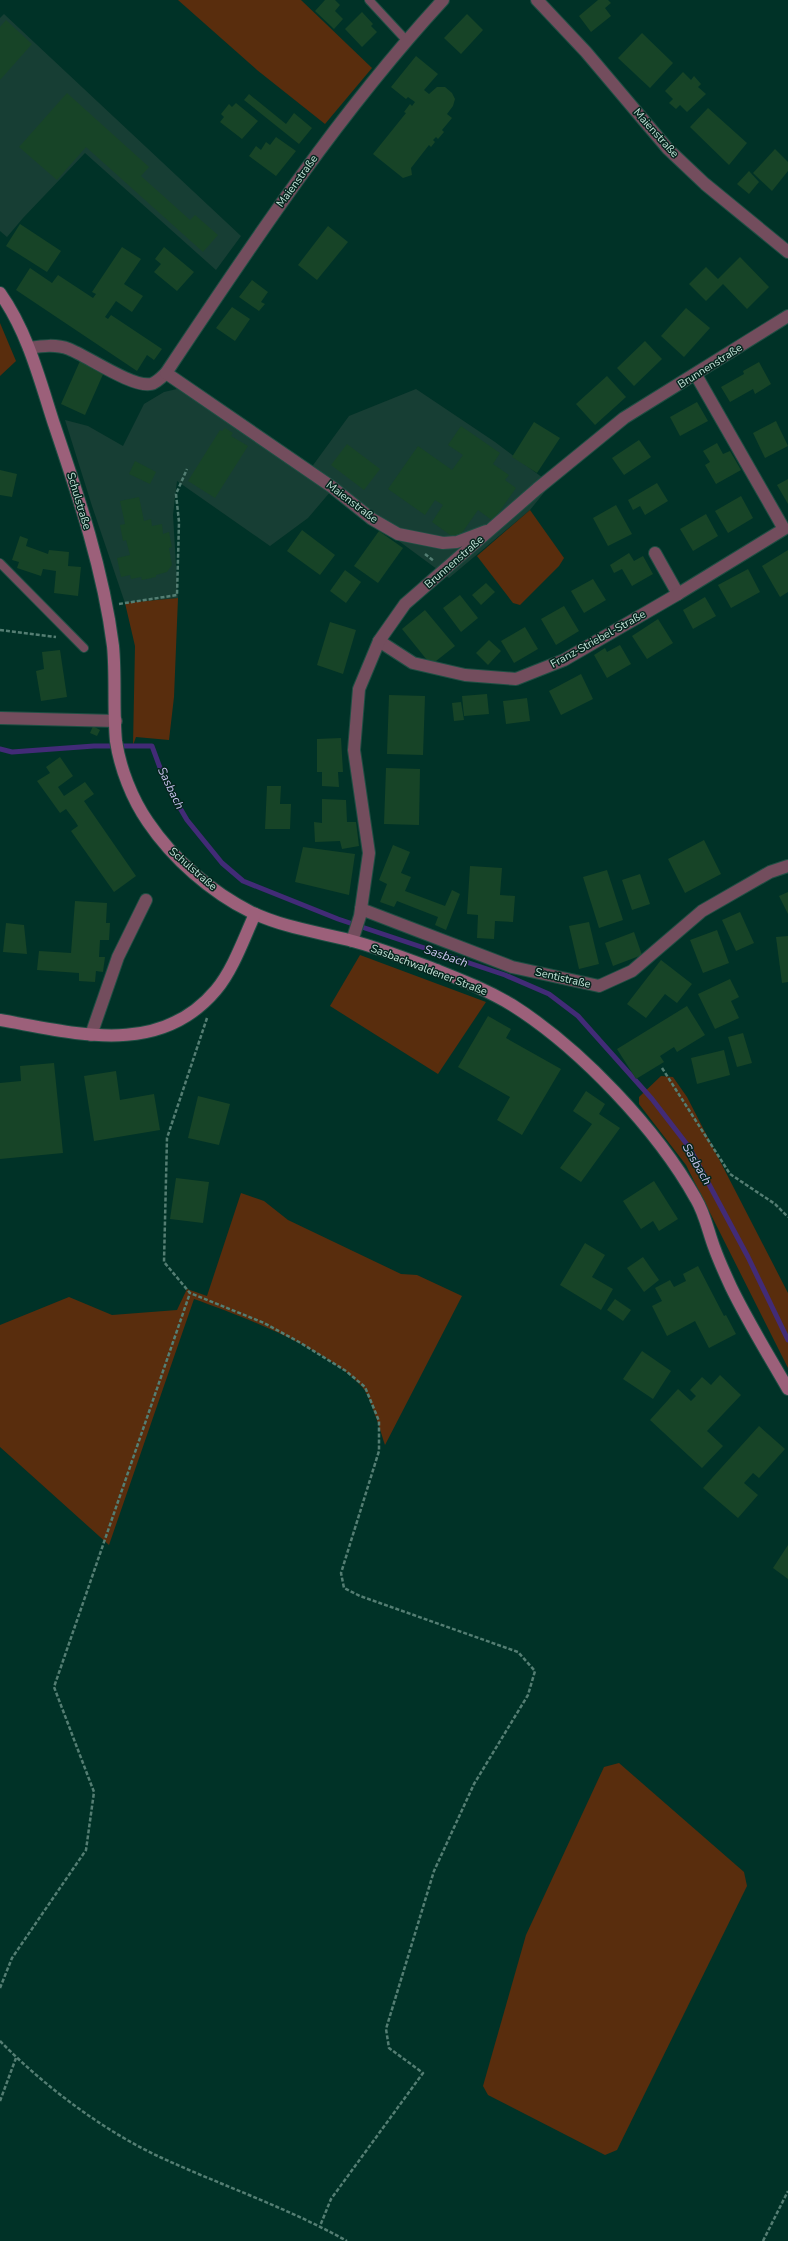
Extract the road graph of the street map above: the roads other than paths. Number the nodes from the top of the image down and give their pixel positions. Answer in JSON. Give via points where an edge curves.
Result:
{"nodes":[{"id":1,"x":369,"y":0,"type":"edge"},
{"id":2,"x":443,"y":0,"type":"edge"},
{"id":3,"x":537,"y":0,"type":"edge"},
{"id":4,"x":406,"y":40,"type":"junction"},
{"id":5,"x":788,"y":252,"type":"edge"},
{"id":6,"x":0,"y":293,"type":"edge"},
{"id":7,"x":788,"y":316,"type":"edge"},
{"id":8,"x":29,"y":348,"type":"junction"},
{"id":9,"x":166,"y":374,"type":"junction"},
{"id":10,"x":696,"y":375,"type":"junction"},
{"id":11,"x":493,"y":528,"type":"junction"},
{"id":12,"x":786,"y":532,"type":"edge"},
{"id":13,"x":655,"y":553,"type":"dead end"},
{"id":14,"x":0,"y":563,"type":"edge"},
{"id":15,"x":678,"y":594,"type":"junction"},
{"id":16,"x":379,"y":641,"type":"junction"},
{"id":17,"x":84,"y":648,"type":"dead end"},
{"id":18,"x":0,"y":718,"type":"edge"},
{"id":19,"x":116,"y":721,"type":"junction"},
{"id":20,"x":788,"y":866,"type":"edge"},
{"id":21,"x":146,"y":900,"type":"dead end"},
{"id":22,"x":361,"y":913,"type":"junction"},
{"id":23,"x":255,"y":914,"type":"junction"},
{"id":24,"x":353,"y":937,"type":"junction"},
{"id":25,"x":0,"y":1020,"type":"edge"},
{"id":26,"x":91,"y":1035,"type":"junction"},
{"id":27,"x":788,"y":1389,"type":"edge"}],
"edges":[{"from":1,"to":4,"type":"lane"},
{"from":2,"to":4,"type":"street","name":"Maienstraße"},
{"from":3,"to":5,"type":"street","name":"Maienstraße","via":[[586,52],[668,149],[705,184]]},
{"from":4,"to":9,"type":"street","name":"Maienstraße","via":[[243,258]]},
{"from":6,"to":8,"type":"main road","name":"Schulstraße","via":[[10,307]]},
{"from":7,"to":10,"type":"street","name":"Brunnenstraße"},
{"from":8,"to":9,"type":"street","name":"Maienstraße","via":[[48,346],[68,349],[143,384],[151,384]]},
{"from":8,"to":19,"type":"main road","name":"Schulstraße","via":[[99,566],[113,650]]},
{"from":9,"to":11,"type":"street","name":"Maienstraße","via":[[332,487],[372,519],[398,534],[443,543],[457,542]]},
{"from":10,"to":11,"type":"street","name":"Brunnenstraße","via":[[624,418]]},
{"from":10,"to":12,"type":"street","name":"Franz-Striebel-Straße"},
{"from":11,"to":16,"type":"street","name":"Brunnenstraße","via":[[405,604]]},
{"from":12,"to":15,"type":"street","name":"Franz-Striebel-Straße"},
{"from":13,"to":15,"type":"street"},
{"from":14,"to":17,"type":"lane"},
{"from":15,"to":16,"type":"street","name":"Franz-Striebel-Straße","via":[[564,660],[516,679],[465,675],[413,663]]},
{"from":16,"to":22,"type":"street","name":"Brunnenstraße","via":[[359,689],[354,750],[369,853]]},
{"from":18,"to":19,"type":"street"},
{"from":19,"to":23,"type":"main road","name":"Schulstraße","via":[[116,741],[120,760],[131,791],[146,820],[169,849],[227,898]]},
{"from":20,"to":22,"type":"street","name":"Sentistraße","via":[[770,872],[702,911],[632,971],[598,986],[512,967]]},
{"from":21,"to":26,"type":"street","via":[[118,957]]},
{"from":22,"to":24,"type":"street","name":"Brunnenstraße"},
{"from":23,"to":24,"type":"main road","name":"Sasbachwaldener Straße","via":[[290,926]]},
{"from":23,"to":26,"type":"main road","via":[[238,953],[216,990],[193,1011],[165,1027],[124,1037]]},
{"from":24,"to":27,"type":"main road","name":"Sasbachwaldener Straße","via":[[479,987],[510,1003],[546,1028],[584,1061],[657,1139],[680,1172],[699,1204],[732,1290]]},
{"from":25,"to":26,"type":"main road"}]}
